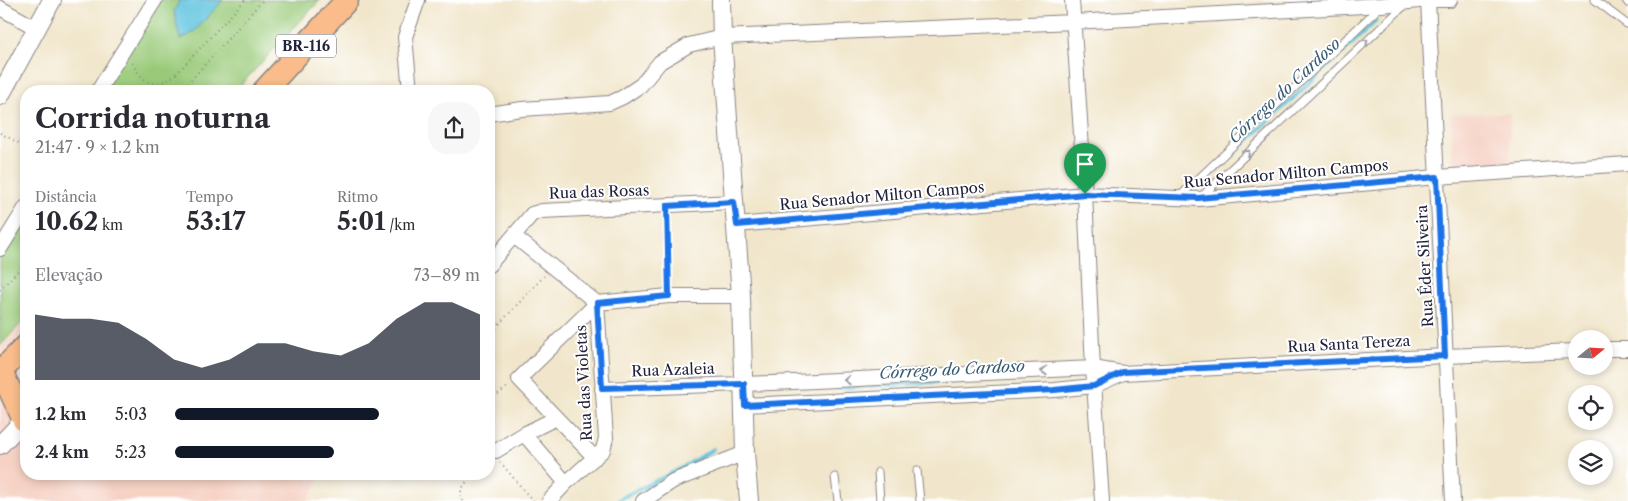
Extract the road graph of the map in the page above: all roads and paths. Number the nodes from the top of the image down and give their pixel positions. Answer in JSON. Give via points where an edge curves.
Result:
{"nodes":[{"id":1,"x":52,"y":0,"type":"edge"},
{"id":2,"x":155,"y":0,"type":"edge"},
{"id":3,"x":245,"y":0,"type":"edge"},
{"id":4,"x":263,"y":0,"type":"edge"},
{"id":5,"x":347,"y":0,"type":"edge"},
{"id":6,"x":418,"y":0,"type":"edge"},
{"id":7,"x":721,"y":0,"type":"edge"},
{"id":8,"x":1072,"y":0,"type":"edge"},
{"id":9,"x":1428,"y":0,"type":"edge"},
{"id":10,"x":1450,"y":0,"type":"edge"},
{"id":11,"x":1596,"y":0,"type":"edge"},
{"id":12,"x":1408,"y":2,"type":"junction"},
{"id":13,"x":1382,"y":5,"type":"junction"},
{"id":14,"x":0,"y":8,"type":"edge"},
{"id":15,"x":1073,"y":22,"type":"junction"},
{"id":16,"x":1628,"y":25,"type":"edge"},
{"id":17,"x":36,"y":28,"type":"junction"},
{"id":18,"x":722,"y":37,"type":"junction"},
{"id":19,"x":125,"y":47,"type":"junction"},
{"id":20,"x":102,"y":85,"type":"edge"},
{"id":21,"x":186,"y":85,"type":"edge"},
{"id":22,"x":269,"y":85,"type":"edge"},
{"id":23,"x":409,"y":85,"type":"edge"},
{"id":24,"x":0,"y":96,"type":"edge"},
{"id":25,"x":495,"y":113,"type":"edge"},
{"id":26,"x":0,"y":133,"type":"edge"},
{"id":27,"x":20,"y":144,"type":"edge"},
{"id":28,"x":1628,"y":164,"type":"edge"},
{"id":29,"x":1437,"y":177,"type":"junction"},
{"id":30,"x":1085,"y":194,"type":"junction"},
{"id":31,"x":1177,"y":198,"type":"junction"},
{"id":32,"x":1198,"y":198,"type":"junction"},
{"id":33,"x":734,"y":202,"type":"junction"},
{"id":34,"x":667,"y":206,"type":"junction"},
{"id":35,"x":20,"y":216,"type":"edge"},
{"id":36,"x":737,"y":225,"type":"junction"},
{"id":37,"x":514,"y":236,"type":"junction"},
{"id":38,"x":0,"y":249,"type":"edge"},
{"id":39,"x":495,"y":258,"type":"edge"},
{"id":40,"x":552,"y":267,"type":"junction"},
{"id":41,"x":20,"y":268,"type":"edge"},
{"id":42,"x":0,"y":290,"type":"edge"},
{"id":43,"x":669,"y":296,"type":"junction"},
{"id":44,"x":741,"y":296,"type":"junction"},
{"id":45,"x":597,"y":303,"type":"junction"},
{"id":46,"x":495,"y":329,"type":"edge"},
{"id":47,"x":1628,"y":349,"type":"edge"},
{"id":48,"x":1568,"y":350,"type":"edge"},
{"id":49,"x":1613,"y":350,"type":"edge"},
{"id":50,"x":20,"y":352,"type":"edge"},
{"id":51,"x":1445,"y":356,"type":"junction"},
{"id":52,"x":1093,"y":368,"type":"junction"},
{"id":53,"x":1,"y":371,"type":"edge"},
{"id":54,"x":1123,"y":372,"type":"junction"},
{"id":55,"x":519,"y":379,"type":"junction"},
{"id":56,"x":744,"y":384,"type":"junction"},
{"id":57,"x":1094,"y":386,"type":"junction"},
{"id":58,"x":602,"y":388,"type":"junction"},
{"id":59,"x":495,"y":396,"type":"edge"},
{"id":60,"x":745,"y":405,"type":"junction"},
{"id":61,"x":20,"y":409,"type":"edge"},
{"id":62,"x":556,"y":418,"type":"junction"},
{"id":63,"x":20,"y":424,"type":"edge"},
{"id":64,"x":524,"y":434,"type":"junction"},
{"id":65,"x":0,"y":444,"type":"edge"},
{"id":66,"x":496,"y":451,"type":"joint"},
{"id":67,"x":745,"y":453,"type":"junction"},
{"id":68,"x":595,"y":458,"type":"junction"},
{"id":69,"x":917,"y":470,"type":"dead end"},
{"id":70,"x":878,"y":472,"type":"dead end"},
{"id":71,"x":836,"y":477,"type":"dead end"},
{"id":72,"x":468,"y":480,"type":"edge"},
{"id":73,"x":566,"y":483,"type":"junction"},
{"id":74,"x":462,"y":501,"type":"edge"},
{"id":75,"x":533,"y":501,"type":"edge"},
{"id":76,"x":549,"y":501,"type":"edge"},
{"id":77,"x":643,"y":501,"type":"edge"},
{"id":78,"x":748,"y":501,"type":"edge"},
{"id":79,"x":838,"y":501,"type":"edge"},
{"id":80,"x":880,"y":501,"type":"edge"},
{"id":81,"x":920,"y":501,"type":"edge"},
{"id":82,"x":1102,"y":501,"type":"edge"},
{"id":83,"x":1453,"y":501,"type":"edge"}],
"edges":[{"from":1,"to":17,"type":"street"},
{"from":2,"to":19,"type":"street"},
{"from":3,"to":19,"type":"path","via":[[168,81],[154,84],[139,75]]},
{"from":4,"to":21,"type":"path"},
{"from":5,"to":22,"type":"highway","number":"BR-116"},
{"from":6,"to":23,"type":"street","via":[[405,37]]},
{"from":7,"to":18,"type":"street"},
{"from":8,"to":15,"type":"street"},
{"from":9,"to":10,"type":"street"},
{"from":9,"to":12,"type":"street"},
{"from":9,"to":29,"type":"street","name":"Rua Éder Silveira"},
{"from":11,"to":16,"type":"lane"},
{"from":12,"to":13,"type":"street"},
{"from":32,"to":12,"type":"lane","one_way":true},
{"from":13,"to":15,"type":"street"},
{"from":13,"to":31,"type":"lane"},
{"from":14,"to":17,"type":"street"},
{"from":15,"to":18,"type":"street"},
{"from":15,"to":30,"type":"street"},
{"from":17,"to":24,"type":"street"},
{"from":18,"to":25,"type":"street","via":[[689,45],[660,62],[640,85],[610,103]]},
{"from":18,"to":33,"type":"street"},
{"from":19,"to":20,"type":"street"},
{"from":26,"to":27,"type":"path"},
{"from":28,"to":29,"type":"street","name":"Rua Senador Milton Campos"},
{"from":29,"to":32,"type":"street","name":"Rua Senador Milton Campos"},
{"from":29,"to":51,"type":"street","name":"Rua Éder Silveira"},
{"from":30,"to":31,"type":"street","name":"Rua Senador Milton Campos"},
{"from":30,"to":36,"type":"street","name":"Rua Senador Milton Campos"},
{"from":30,"to":52,"type":"street"},
{"from":31,"to":32,"type":"street","name":"Rua Senador Milton Campos"},
{"from":33,"to":34,"type":"street","name":"Rua das Rosas"},
{"from":33,"to":36,"type":"street"},
{"from":34,"to":37,"type":"street","name":"Rua das Rosas","via":[[542,211],[532,214]]},
{"from":34,"to":43,"type":"path"},
{"from":35,"to":38,"type":"street"},
{"from":36,"to":44,"type":"street"},
{"from":37,"to":39,"type":"street","name":"Rua das Rosas"},
{"from":37,"to":40,"type":"street"},
{"from":40,"to":45,"type":"street"},
{"from":40,"to":46,"type":"path"},
{"from":41,"to":42,"type":"path"},
{"from":43,"to":44,"type":"street"},
{"from":43,"to":45,"type":"street"},
{"from":44,"to":56,"type":"street"},
{"from":45,"to":55,"type":"street"},
{"from":45,"to":58,"type":"street","name":"Rua das Violetas"},
{"from":47,"to":49,"type":"street"},
{"from":48,"to":51,"type":"street","name":"Rua Santa Tereza"},
{"from":50,"to":53,"type":"highway"},
{"from":51,"to":54,"type":"street","name":"Rua Santa Tereza"},
{"from":51,"to":83,"type":"street","name":"Rua Éder Silveira"},
{"from":52,"to":54,"type":"street","name":"Rua Santa Tereza"},
{"from":52,"to":56,"type":"street","name":"Rua Santa Tereza","one_way":true},
{"from":52,"to":57,"type":"street"},
{"from":53,"to":61,"type":"highway"},
{"from":54,"to":57,"type":"street","name":"Rua Santa Tereza"},
{"from":55,"to":59,"type":"path"},
{"from":55,"to":62,"type":"street"},
{"from":56,"to":58,"type":"street","name":"Rua Azaleia"},
{"from":56,"to":60,"type":"street"},
{"from":57,"to":60,"type":"street","name":"Rua Santa Tereza"},
{"from":57,"to":82,"type":"street"},
{"from":58,"to":68,"type":"street","name":"Rua das Violetas","via":[[606,438],[603,450]]},
{"from":60,"to":67,"type":"street"},
{"from":62,"to":64,"type":"street"},
{"from":62,"to":68,"type":"street"},
{"from":63,"to":65,"type":"street"},
{"from":64,"to":66,"type":"street"},
{"from":64,"to":73,"type":"street"},
{"from":66,"to":75,"type":"path","via":[[499,461]]},
{"from":67,"to":77,"type":"street","via":[[674,481]]},
{"from":67,"to":78,"type":"street"},
{"from":68,"to":73,"type":"street"},
{"from":69,"to":81,"type":"lane"},
{"from":70,"to":80,"type":"lane"},
{"from":71,"to":79,"type":"lane"},
{"from":72,"to":74,"type":"path","via":[[460,494]]},
{"from":73,"to":76,"type":"street"}]}
